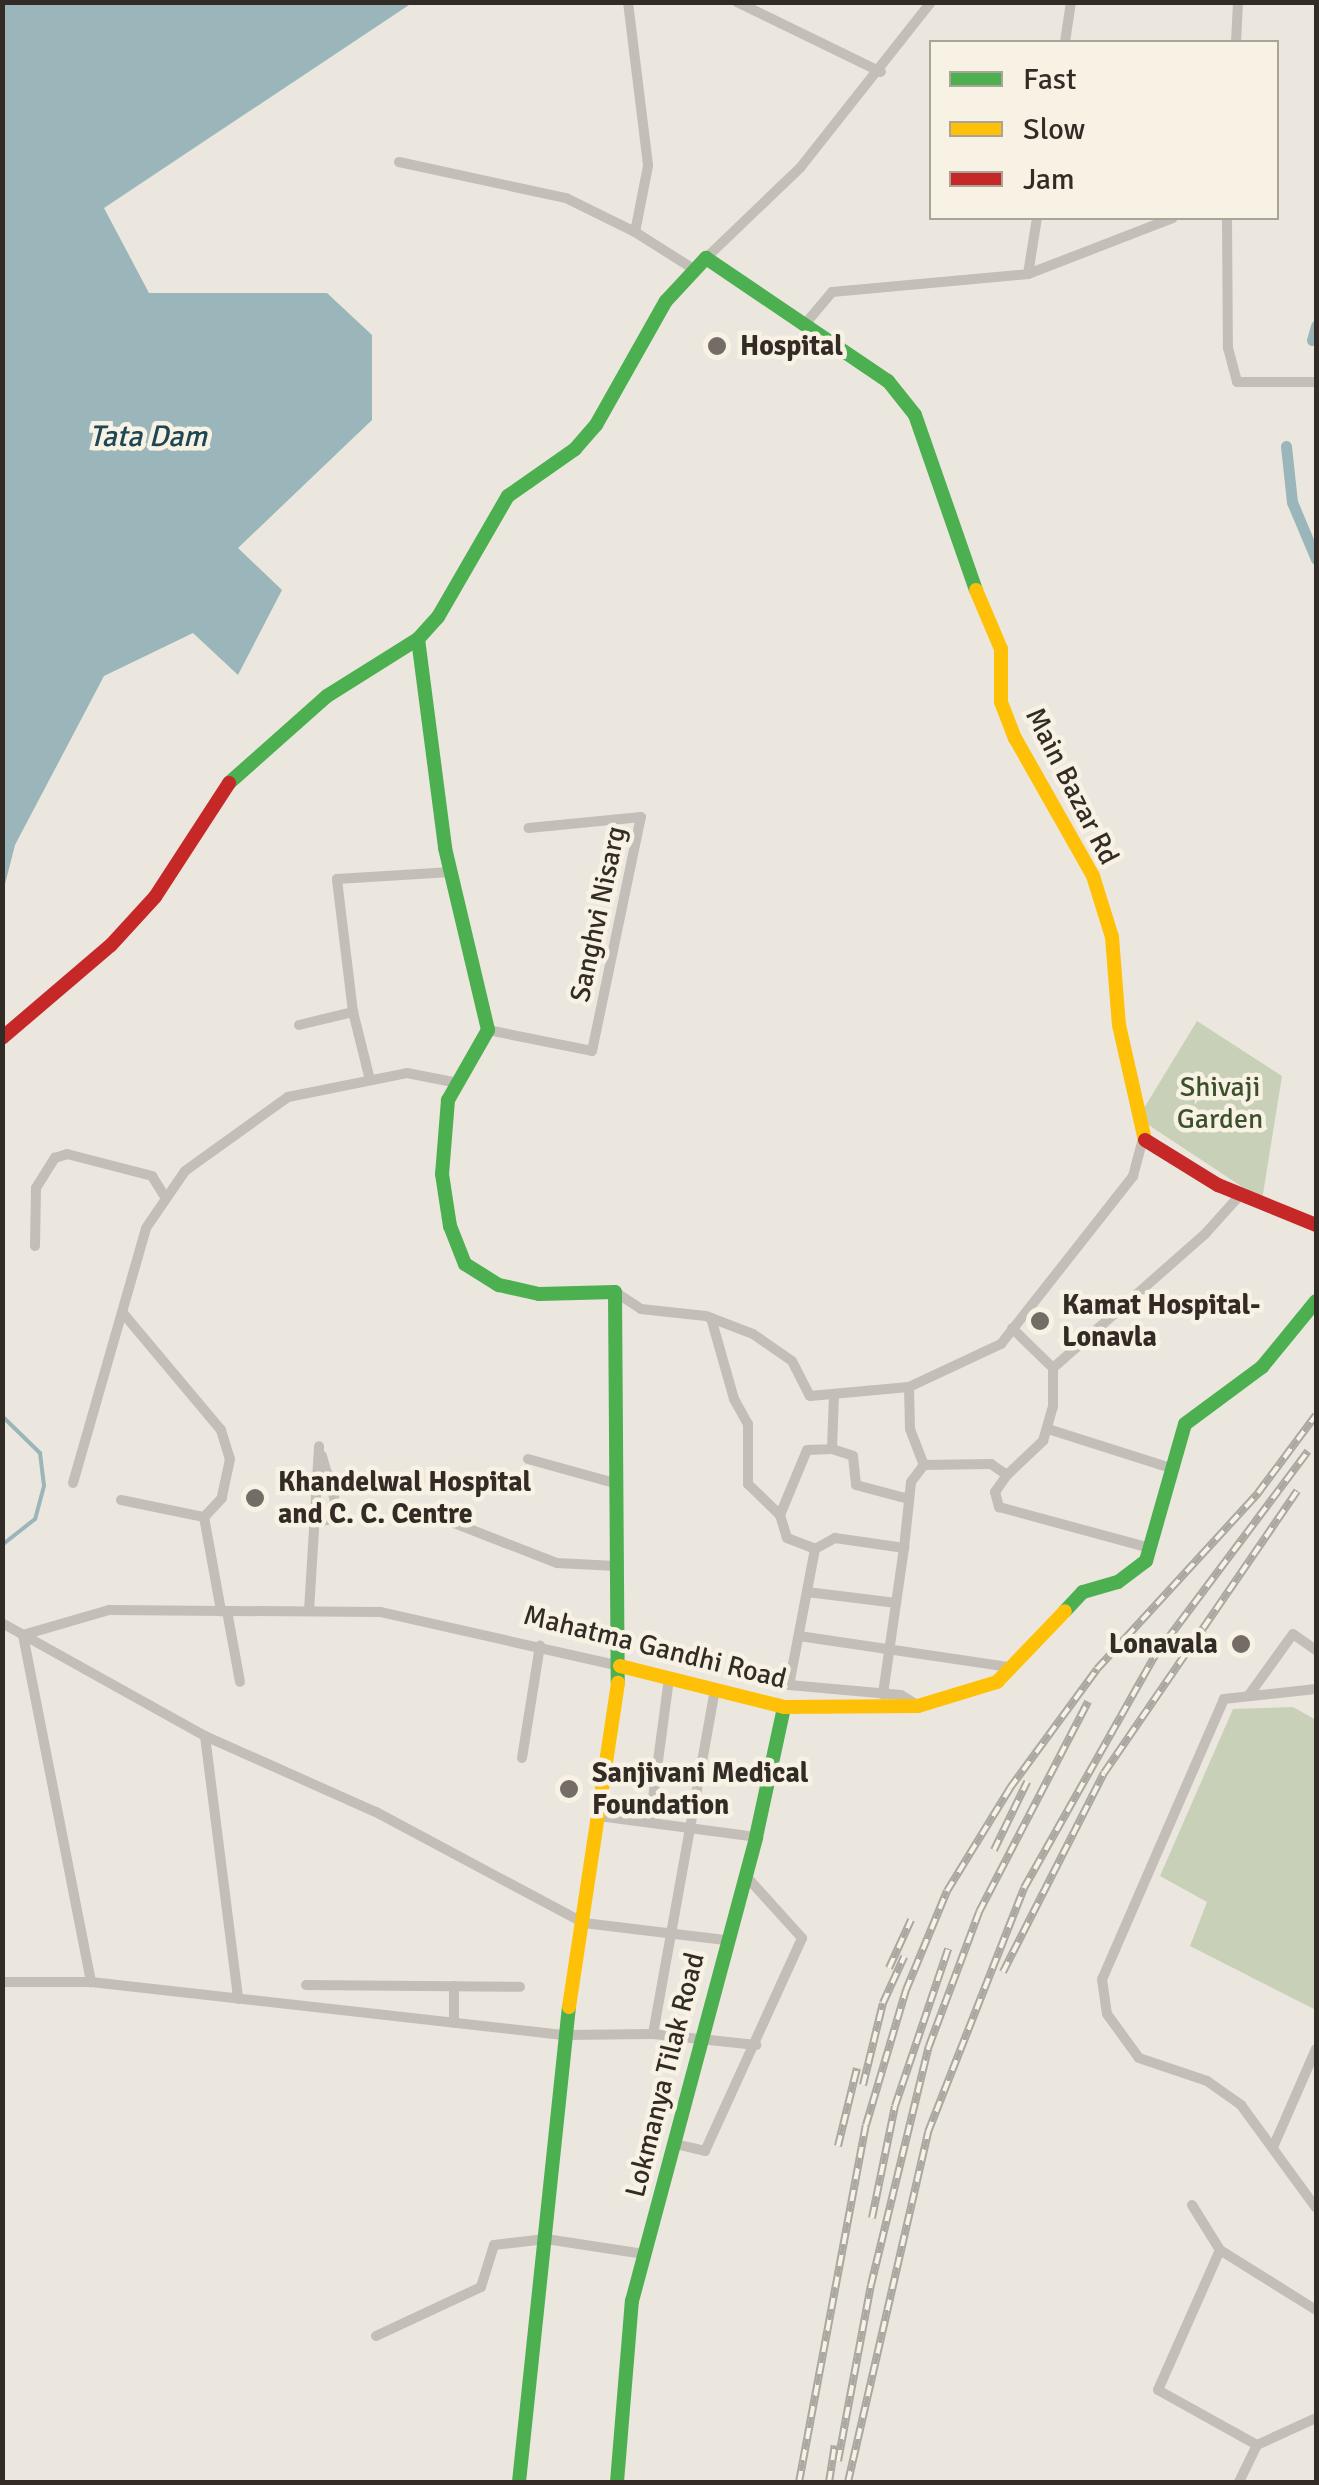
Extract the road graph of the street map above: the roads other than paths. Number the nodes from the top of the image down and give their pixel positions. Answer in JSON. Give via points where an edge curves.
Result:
{"nodes":[{"id":1,"x":628,"y":2,"type":"edge"},
{"id":2,"x":736,"y":2,"type":"edge"},
{"id":3,"x":931,"y":2,"type":"edge"},
{"id":4,"x":1071,"y":2,"type":"edge"},
{"id":5,"x":1238,"y":2,"type":"edge"},
{"id":6,"x":1065,"y":40,"type":"edge"},
{"id":7,"x":1236,"y":40,"type":"edge"},
{"id":8,"x":882,"y":72,"type":"junction"},
{"id":9,"x":399,"y":162,"type":"dead end"},
{"id":10,"x":1037,"y":220,"type":"edge"},
{"id":11,"x":1168,"y":220,"type":"edge"},
{"id":12,"x":1226,"y":220,"type":"edge"},
{"id":13,"x":634,"y":232,"type":"junction"},
{"id":14,"x":706,"y":258,"type":"junction"},
{"id":15,"x":695,"y":270,"type":"junction"},
{"id":16,"x":1028,"y":274,"type":"junction"},
{"id":17,"x":805,"y":324,"type":"junction"},
{"id":18,"x":1316,"y":382,"type":"edge"},
{"id":19,"x":418,"y":639,"type":"junction"},
{"id":20,"x":529,"y":828,"type":"dead end"},
{"id":21,"x":450,"y":872,"type":"junction"},
{"id":22,"x":353,"y":1012,"type":"junction"},
{"id":23,"x":299,"y":1025,"type":"dead end"},
{"id":24,"x":488,"y":1030,"type":"junction"},
{"id":25,"x":2,"y":1038,"type":"edge"},
{"id":26,"x":370,"y":1080,"type":"junction"},
{"id":27,"x":458,"y":1083,"type":"junction"},
{"id":28,"x":1143,"y":1140,"type":"junction"},
{"id":29,"x":1240,"y":1194,"type":"junction"},
{"id":30,"x":166,"y":1198,"type":"junction"},
{"id":31,"x":1316,"y":1226,"type":"edge"},
{"id":32,"x":35,"y":1246,"type":"dead end"},
{"id":33,"x":615,"y":1292,"type":"junction"},
{"id":34,"x":1316,"y":1302,"type":"edge"},
{"id":35,"x":122,"y":1312,"type":"junction"},
{"id":36,"x":711,"y":1318,"type":"junction"},
{"id":37,"x":1012,"y":1328,"type":"junction"},
{"id":38,"x":1054,"y":1368,"type":"junction"},
{"id":39,"x":908,"y":1387,"type":"junction"},
{"id":40,"x":834,"y":1395,"type":"junction"},
{"id":41,"x":1048,"y":1429,"type":"junction"},
{"id":42,"x":832,"y":1449,"type":"junction"},
{"id":43,"x":528,"y":1459,"type":"dead end"},
{"id":44,"x":924,"y":1466,"type":"junction"},
{"id":45,"x":1174,"y":1469,"type":"junction"},
{"id":46,"x":1007,"y":1474,"type":"junction"},
{"id":47,"x":73,"y":1483,"type":"dead end"},
{"id":48,"x":618,"y":1484,"type":"junction"},
{"id":49,"x":909,"y":1499,"type":"junction"},
{"id":50,"x":120,"y":1500,"type":"dead end"},
{"id":51,"x":780,"y":1515,"type":"junction"},
{"id":52,"x":204,"y":1517,"type":"junction"},
{"id":53,"x":448,"y":1521,"type":"dead end"},
{"id":54,"x":314,"y":1522,"type":"junction"},
{"id":55,"x":904,"y":1548,"type":"junction"},
{"id":56,"x":1150,"y":1548,"type":"junction"},
{"id":57,"x":815,"y":1549,"type":"junction"},
{"id":58,"x":614,"y":1566,"type":"junction"},
{"id":59,"x":808,"y":1592,"type":"junction"},
{"id":60,"x":896,"y":1603,"type":"junction"},
{"id":61,"x":224,"y":1611,"type":"junction"},
{"id":62,"x":309,"y":1611,"type":"junction"},
{"id":63,"x":2,"y":1623,"type":"edge"},
{"id":64,"x":24,"y":1635,"type":"junction"},
{"id":65,"x":799,"y":1636,"type":"junction"},
{"id":66,"x":540,"y":1645,"type":"junction"},
{"id":67,"x":1315,"y":1645,"type":"edge"},
{"id":68,"x":889,"y":1648,"type":"junction"},
{"id":69,"x":620,"y":1666,"type":"junction"},
{"id":70,"x":1010,"y":1667,"type":"junction"},
{"id":71,"x":669,"y":1678,"type":"junction"},
{"id":72,"x":240,"y":1682,"type":"dead end"},
{"id":73,"x":789,"y":1686,"type":"junction"},
{"id":74,"x":714,"y":1689,"type":"junction"},
{"id":75,"x":1316,"y":1689,"type":"edge"},
{"id":76,"x":884,"y":1694,"type":"junction"},
{"id":77,"x":1248,"y":1695,"type":"junction"},
{"id":78,"x":918,"y":1706,"type":"junction"},
{"id":79,"x":784,"y":1707,"type":"junction"},
{"id":80,"x":205,"y":1736,"type":"junction"},
{"id":81,"x":522,"y":1758,"type":"dead end"},
{"id":82,"x":598,"y":1816,"type":"junction"},
{"id":83,"x":650,"y":1821,"type":"junction"},
{"id":84,"x":691,"y":1825,"type":"junction"},
{"id":85,"x":756,"y":1837,"type":"junction"},
{"id":86,"x":744,"y":1874,"type":"junction"},
{"id":87,"x":584,"y":1923,"type":"junction"},
{"id":88,"x":672,"y":1934,"type":"junction"},
{"id":89,"x":725,"y":1940,"type":"junction"},
{"id":90,"x":2,"y":1982,"type":"edge"},
{"id":91,"x":92,"y":1982,"type":"junction"},
{"id":92,"x":306,"y":1984,"type":"dead end"},
{"id":93,"x":454,"y":1986,"type":"junction"},
{"id":94,"x":520,"y":1987,"type":"dead end"},
{"id":95,"x":238,"y":1999,"type":"junction"},
{"id":96,"x":454,"y":2023,"type":"junction"},
{"id":97,"x":653,"y":2034,"type":"junction"},
{"id":98,"x":565,"y":2035,"type":"junction"},
{"id":99,"x":704,"y":2038,"type":"junction"},
{"id":100,"x":756,"y":2045,"type":"junction"},
{"id":101,"x":1316,"y":2049,"type":"edge"},
{"id":102,"x":675,"y":2144,"type":"junction"},
{"id":103,"x":1274,"y":2145,"type":"junction"},
{"id":104,"x":1192,"y":2205,"type":"dead end"},
{"id":105,"x":1316,"y":2208,"type":"edge"},
{"id":106,"x":546,"y":2239,"type":"junction"},
{"id":107,"x":1220,"y":2250,"type":"junction"},
{"id":108,"x":644,"y":2254,"type":"junction"},
{"id":109,"x":1316,"y":2310,"type":"edge"},
{"id":110,"x":376,"y":2336,"type":"dead end"},
{"id":111,"x":1316,"y":2418,"type":"edge"},
{"id":112,"x":1257,"y":2444,"type":"junction"},
{"id":113,"x":520,"y":2482,"type":"edge"},
{"id":114,"x":617,"y":2482,"type":"edge"},
{"id":115,"x":1239,"y":2482,"type":"edge"}],
"edges":[{"from":1,"to":13,"type":"street","via":[[648,166]]},
{"from":2,"to":8,"type":"street"},
{"from":3,"to":8,"type":"street"},
{"from":4,"to":6,"type":"street"},
{"from":5,"to":7,"type":"street"},
{"from":8,"to":14,"type":"street","via":[[800,168]]},
{"from":9,"to":13,"type":"street","via":[[566,198]]},
{"from":10,"to":16,"type":"street"},
{"from":11,"to":16,"type":"street"},
{"from":12,"to":18,"type":"street","via":[[1228,348],[1236,382]]},
{"from":13,"to":15,"type":"street"},
{"from":14,"to":15,"type":"main road"},
{"from":14,"to":17,"type":"main road","name":"Main Bazar Rd"},
{"from":15,"to":19,"type":"main road","via":[[666,300],[596,425],[575,449],[508,496],[438,617]]},
{"from":16,"to":17,"type":"street","via":[[832,292]]},
{"from":17,"to":28,"type":"main road","name":"Main Bazar Rd","via":[[888,381],[914,415],[956,543],[1001,649],[1001,702],[1093,876],[1112,938],[1119,1024]]},
{"from":19,"to":21,"type":"main road"},
{"from":19,"to":25,"type":"main road","via":[[327,696],[234,776],[155,897]]},
{"from":20,"to":24,"type":"street","name":"Sanghvi Nisarg","via":[[641,817],[592,1051]]},
{"from":21,"to":22,"type":"street","via":[[337,879]]},
{"from":21,"to":24,"type":"main road"},
{"from":22,"to":23,"type":"street"},
{"from":22,"to":26,"type":"street"},
{"from":24,"to":27,"type":"main road"},
{"from":26,"to":27,"type":"street","via":[[407,1073]]},
{"from":26,"to":30,"type":"street","via":[[288,1097],[210,1148]]},
{"from":27,"to":33,"type":"main road","via":[[448,1100],[442,1174],[465,1264],[499,1285],[539,1294]]},
{"from":28,"to":29,"type":"main road"},
{"from":28,"to":37,"type":"street","via":[[1133,1176]]},
{"from":29,"to":31,"type":"main road"},
{"from":29,"to":38,"type":"street","via":[[1205,1234]]},
{"from":30,"to":32,"type":"street","via":[[152,1176],[67,1154],[55,1158],[36,1188]]},
{"from":30,"to":35,"type":"street","via":[[146,1228]]},
{"from":33,"to":36,"type":"street","via":[[641,1309]]},
{"from":33,"to":48,"type":"main road"},
{"from":34,"to":45,"type":"main road","name":"Mahatma Gandhi Road","via":[[1262,1367],[1185,1424]]},
{"from":35,"to":47,"type":"street"},
{"from":35,"to":52,"type":"street","via":[[221,1430],[230,1459],[222,1498]]},
{"from":36,"to":40,"type":"street","via":[[754,1334],[792,1361],[810,1396]]},
{"from":36,"to":51,"type":"street","via":[[748,1424],[748,1484]]},
{"from":37,"to":38,"type":"street"},
{"from":37,"to":39,"type":"street","via":[[1002,1344]]},
{"from":38,"to":41,"type":"street"},
{"from":39,"to":40,"type":"street"},
{"from":39,"to":44,"type":"street","via":[[910,1429]]},
{"from":40,"to":42,"type":"street"},
{"from":41,"to":45,"type":"street"},
{"from":41,"to":46,"type":"street"},
{"from":42,"to":49,"type":"street","via":[[852,1456],[856,1485]]},
{"from":42,"to":51,"type":"street","via":[[806,1450]]},
{"from":43,"to":48,"type":"street"},
{"from":44,"to":46,"type":"street","via":[[991,1464]]},
{"from":44,"to":49,"type":"street","via":[[911,1482]]},
{"from":45,"to":56,"type":"main road","name":"Mahatma Gandhi Road"},
{"from":46,"to":56,"type":"street","via":[[995,1492],[999,1507]]},
{"from":48,"to":58,"type":"main road"},
{"from":49,"to":55,"type":"street"},
{"from":50,"to":52,"type":"street"},
{"from":51,"to":57,"type":"street","via":[[786,1538]]},
{"from":52,"to":61,"type":"street"},
{"from":53,"to":58,"type":"street","via":[[557,1563]]},
{"from":54,"to":54,"type":"street","via":[[317,1484],[319,1446],[340,1518]]},
{"from":54,"to":62,"type":"street"},
{"from":55,"to":57,"type":"street","via":[[835,1538]]},
{"from":55,"to":60,"type":"street"},
{"from":56,"to":70,"type":"main road","name":"Mahatma Gandhi Road","via":[[1146,1561],[1118,1582],[1083,1592]]},
{"from":57,"to":59,"type":"street","name":"Lokmanya Tilak Road"},
{"from":58,"to":69,"type":"main road"},
{"from":59,"to":60,"type":"street"},
{"from":59,"to":65,"type":"street","name":"Lokmanya Tilak Road"},
{"from":60,"to":68,"type":"street"},
{"from":61,"to":62,"type":"street","name":"Mahatma Gandhi Road"},
{"from":61,"to":64,"type":"street","name":"Mahatma Gandhi Road","via":[[109,1610]]},
{"from":61,"to":72,"type":"street"},
{"from":62,"to":66,"type":"street","name":"Mahatma Gandhi Road","via":[[381,1612]]},
{"from":63,"to":64,"type":"street"},
{"from":64,"to":80,"type":"street"},
{"from":64,"to":91,"type":"street"},
{"from":65,"to":68,"type":"street"},
{"from":65,"to":73,"type":"street","name":"Lokmanya Tilak Road"},
{"from":66,"to":69,"type":"street","name":"Mahatma Gandhi Road"},
{"from":66,"to":81,"type":"street"},
{"from":67,"to":77,"type":"street","via":[[1293,1634]]},
{"from":68,"to":70,"type":"street"},
{"from":68,"to":76,"type":"street"},
{"from":69,"to":71,"type":"main road","name":"Mahatma Gandhi Road"},
{"from":69,"to":82,"type":"main road"},
{"from":70,"to":78,"type":"main road","name":"Mahatma Gandhi Road","via":[[997,1682]]},
{"from":71,"to":74,"type":"main road","name":"Mahatma Gandhi Road"},
{"from":71,"to":83,"type":"street"},
{"from":73,"to":76,"type":"street"},
{"from":73,"to":79,"type":"street","name":"Lokmanya Tilak Road"},
{"from":74,"to":79,"type":"main road","name":"Mahatma Gandhi Road"},
{"from":74,"to":84,"type":"street"},
{"from":75,"to":77,"type":"street"},
{"from":76,"to":78,"type":"street"},
{"from":77,"to":103,"type":"street","via":[[1224,1699],[1102,1980],[1107,2014],[1139,2058],[1208,2081],[1241,2105]]},
{"from":78,"to":79,"type":"main road","name":"Mahatma Gandhi Road"},
{"from":79,"to":85,"type":"main road","name":"Lokmanya Tilak Road"},
{"from":80,"to":87,"type":"street","via":[[376,1812]]},
{"from":80,"to":95,"type":"street"},
{"from":82,"to":83,"type":"street"},
{"from":82,"to":87,"type":"main road"},
{"from":83,"to":84,"type":"street"},
{"from":84,"to":85,"type":"street"},
{"from":84,"to":88,"type":"street"},
{"from":85,"to":86,"type":"main road","name":"Lokmanya Tilak Road"},
{"from":86,"to":89,"type":"main road","name":"Lokmanya Tilak Road"},
{"from":86,"to":100,"type":"street","via":[[802,1938]]},
{"from":87,"to":88,"type":"street"},
{"from":87,"to":98,"type":"main road"},
{"from":88,"to":89,"type":"street"},
{"from":88,"to":97,"type":"street"},
{"from":89,"to":99,"type":"main road","name":"Lokmanya Tilak Road"},
{"from":90,"to":91,"type":"street"},
{"from":91,"to":95,"type":"street"},
{"from":92,"to":93,"type":"street"},
{"from":93,"to":94,"type":"street"},
{"from":93,"to":96,"type":"street"},
{"from":95,"to":96,"type":"street"},
{"from":96,"to":98,"type":"street"},
{"from":97,"to":98,"type":"street"},
{"from":97,"to":99,"type":"street"},
{"from":98,"to":106,"type":"main road"},
{"from":99,"to":100,"type":"street"},
{"from":99,"to":102,"type":"main road","name":"Lokmanya Tilak Road"},
{"from":100,"to":102,"type":"street","via":[[705,2151]]},
{"from":101,"to":103,"type":"street"},
{"from":102,"to":108,"type":"main road","name":"Lokmanya Tilak Road"},
{"from":103,"to":105,"type":"street"},
{"from":104,"to":107,"type":"street"},
{"from":106,"to":108,"type":"street"},
{"from":106,"to":110,"type":"street","via":[[494,2245],[482,2287]]},
{"from":106,"to":113,"type":"main road"},
{"from":107,"to":109,"type":"street"},
{"from":107,"to":112,"type":"street","via":[[1158,2390]]},
{"from":108,"to":114,"type":"main road","name":"Lokmanya Tilak Road","via":[[632,2302]]},
{"from":111,"to":112,"type":"street"},
{"from":112,"to":115,"type":"street"}]}
